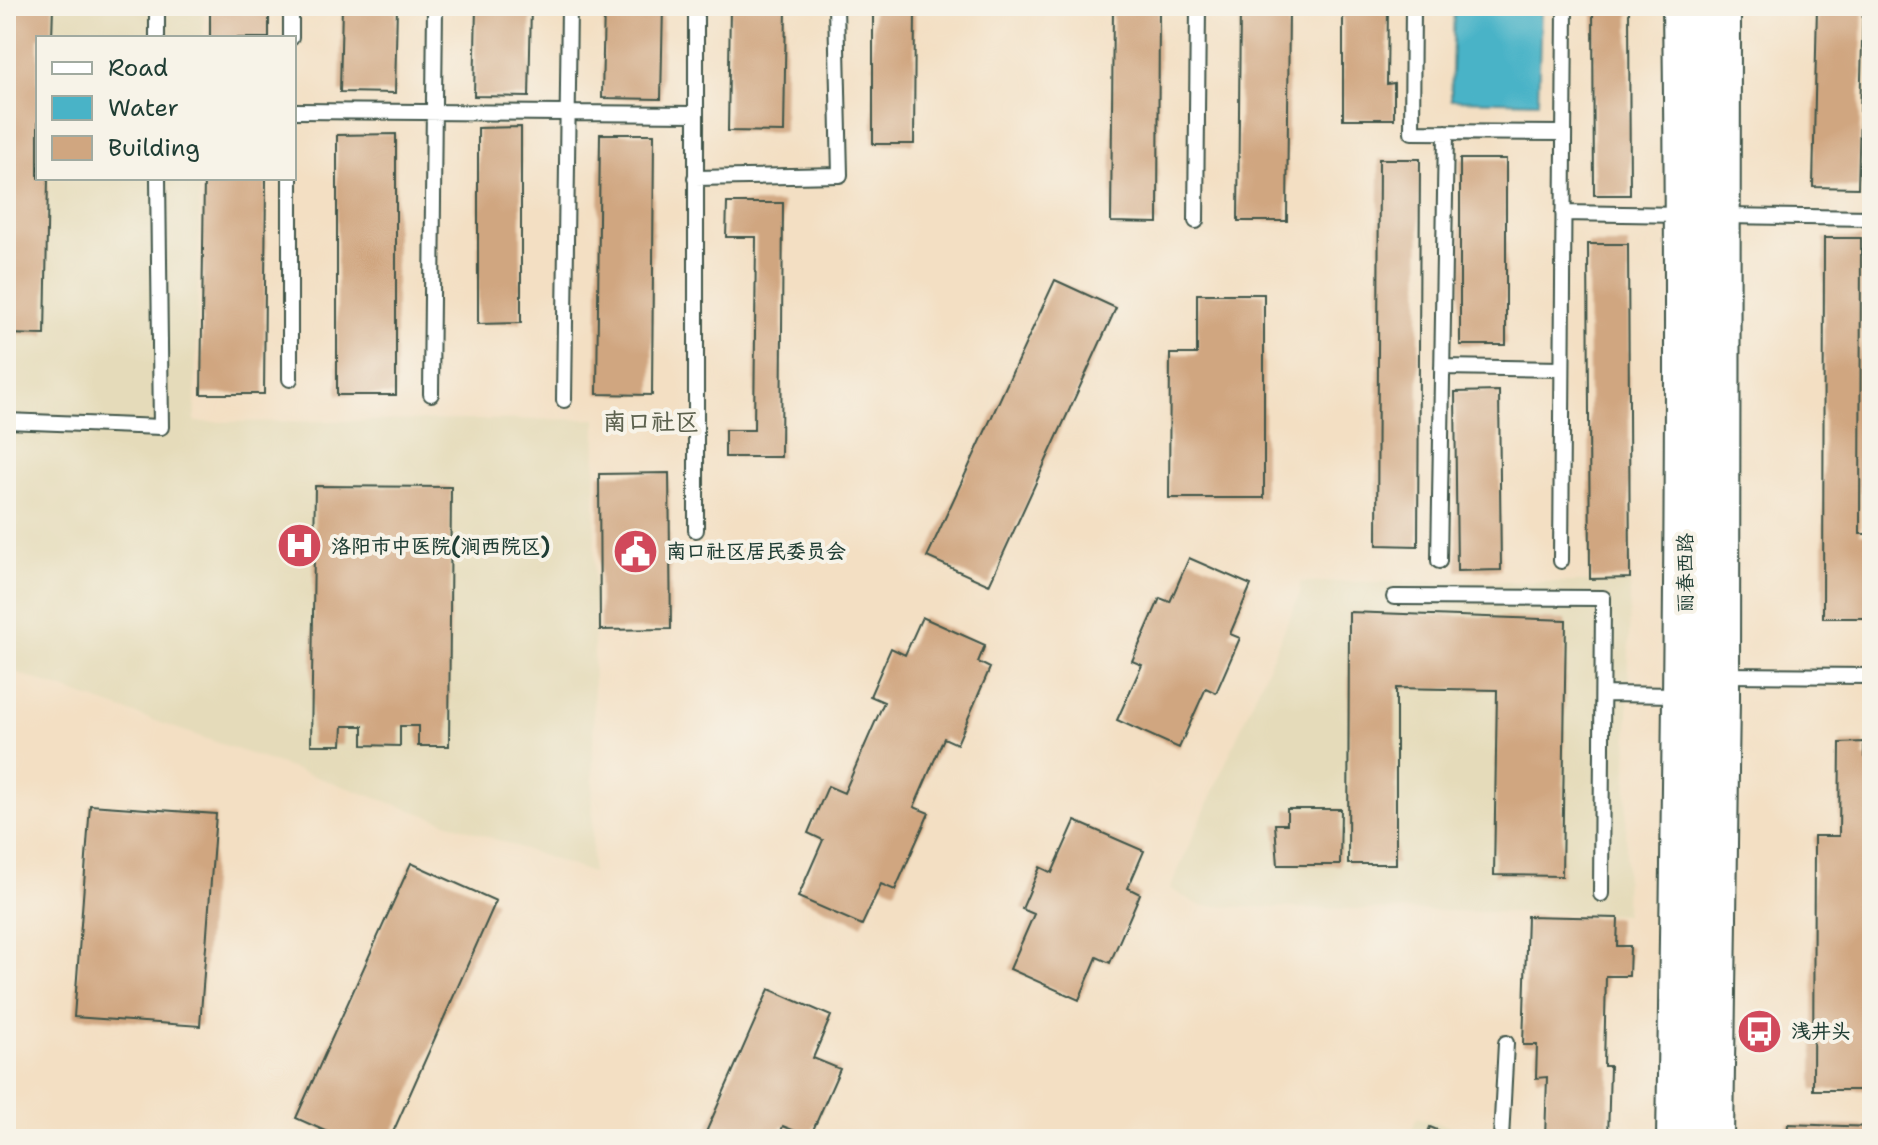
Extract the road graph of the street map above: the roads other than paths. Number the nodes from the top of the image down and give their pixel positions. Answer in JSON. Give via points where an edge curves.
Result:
{"nodes":[{"id":1,"x":157,"y":6,"type":"edge"},
{"id":2,"x":291,"y":6,"type":"edge"},
{"id":3,"x":435,"y":6,"type":"edge"},
{"id":4,"x":569,"y":6,"type":"edge"},
{"id":5,"x":696,"y":6,"type":"edge"},
{"id":6,"x":836,"y":6,"type":"edge"},
{"id":7,"x":1198,"y":6,"type":"edge"},
{"id":8,"x":1413,"y":6,"type":"edge"},
{"id":9,"x":1565,"y":6,"type":"edge"},
{"id":10,"x":1684,"y":6,"type":"edge"},
{"id":11,"x":1719,"y":6,"type":"edge"},
{"id":12,"x":157,"y":36,"type":"edge"},
{"id":13,"x":291,"y":36,"type":"edge"},
{"id":14,"x":296,"y":111,"type":"edge"},
{"id":15,"x":434,"y":112,"type":"junction"},
{"id":16,"x":567,"y":114,"type":"junction"},
{"id":17,"x":696,"y":114,"type":"junction"},
{"id":18,"x":1446,"y":132,"type":"junction"},
{"id":19,"x":1564,"y":133,"type":"junction"},
{"id":20,"x":695,"y":178,"type":"junction"},
{"id":21,"x":158,"y":180,"type":"edge"},
{"id":22,"x":290,"y":180,"type":"edge"},
{"id":23,"x":1563,"y":213,"type":"junction"},
{"id":24,"x":1703,"y":216,"type":"junction"},
{"id":25,"x":1872,"y":218,"type":"edge"},
{"id":26,"x":1196,"y":221,"type":"dead end"},
{"id":27,"x":1442,"y":367,"type":"junction"},
{"id":28,"x":1562,"y":369,"type":"junction"},
{"id":29,"x":290,"y":379,"type":"dead end"},
{"id":30,"x":431,"y":394,"type":"dead end"},
{"id":31,"x":564,"y":400,"type":"dead end"},
{"id":32,"x":6,"y":421,"type":"edge"},
{"id":33,"x":696,"y":530,"type":"dead end"},
{"id":34,"x":1439,"y":561,"type":"dead end"},
{"id":35,"x":1561,"y":561,"type":"dead end"},
{"id":36,"x":1394,"y":597,"type":"dead end"},
{"id":37,"x":1872,"y":676,"type":"edge"},
{"id":38,"x":1698,"y":679,"type":"junction"},
{"id":39,"x":1603,"y":694,"type":"junction"},
{"id":40,"x":1601,"y":894,"type":"dead end"},
{"id":41,"x":1506,"y":1043,"type":"dead end"},
{"id":42,"x":1501,"y":1139,"type":"edge"},
{"id":43,"x":1678,"y":1139,"type":"edge"},
{"id":44,"x":1712,"y":1139,"type":"edge"}],
"edges":[{"from":1,"to":12,"type":"lane"},
{"from":2,"to":13,"type":"lane"},
{"from":3,"to":15,"type":"lane"},
{"from":4,"to":16,"type":"lane"},
{"from":5,"to":17,"type":"lane"},
{"from":6,"to":20,"type":"lane","via":[[840,175]]},
{"from":7,"to":26,"type":"lane"},
{"from":8,"to":18,"type":"lane","via":[[1412,132]]},
{"from":9,"to":19,"type":"lane"},
{"from":10,"to":24,"type":"main road","name":"丽春西路"},
{"from":11,"to":24,"type":"main road","name":"丽春西路"},
{"from":14,"to":15,"type":"lane"},
{"from":15,"to":16,"type":"lane"},
{"from":15,"to":30,"type":"lane"},
{"from":16,"to":17,"type":"lane"},
{"from":16,"to":31,"type":"lane"},
{"from":17,"to":20,"type":"lane"},
{"from":18,"to":19,"type":"lane"},
{"from":18,"to":27,"type":"lane"},
{"from":19,"to":23,"type":"lane"},
{"from":20,"to":33,"type":"lane"},
{"from":21,"to":32,"type":"lane","via":[[161,427]]},
{"from":22,"to":29,"type":"lane"},
{"from":23,"to":24,"type":"lane"},
{"from":23,"to":28,"type":"lane"},
{"from":24,"to":25,"type":"lane"},
{"from":24,"to":38,"type":"main road","name":"丽春西路"},
{"from":27,"to":28,"type":"lane"},
{"from":27,"to":34,"type":"lane"},
{"from":28,"to":35,"type":"lane"},
{"from":36,"to":39,"type":"lane","via":[[1603,598]]},
{"from":37,"to":38,"type":"lane"},
{"from":38,"to":39,"type":"lane"},
{"from":38,"to":43,"type":"main road","name":"丽春西路"},
{"from":38,"to":44,"type":"main road","name":"丽春西路"},
{"from":39,"to":40,"type":"lane"},
{"from":41,"to":42,"type":"lane"}]}
